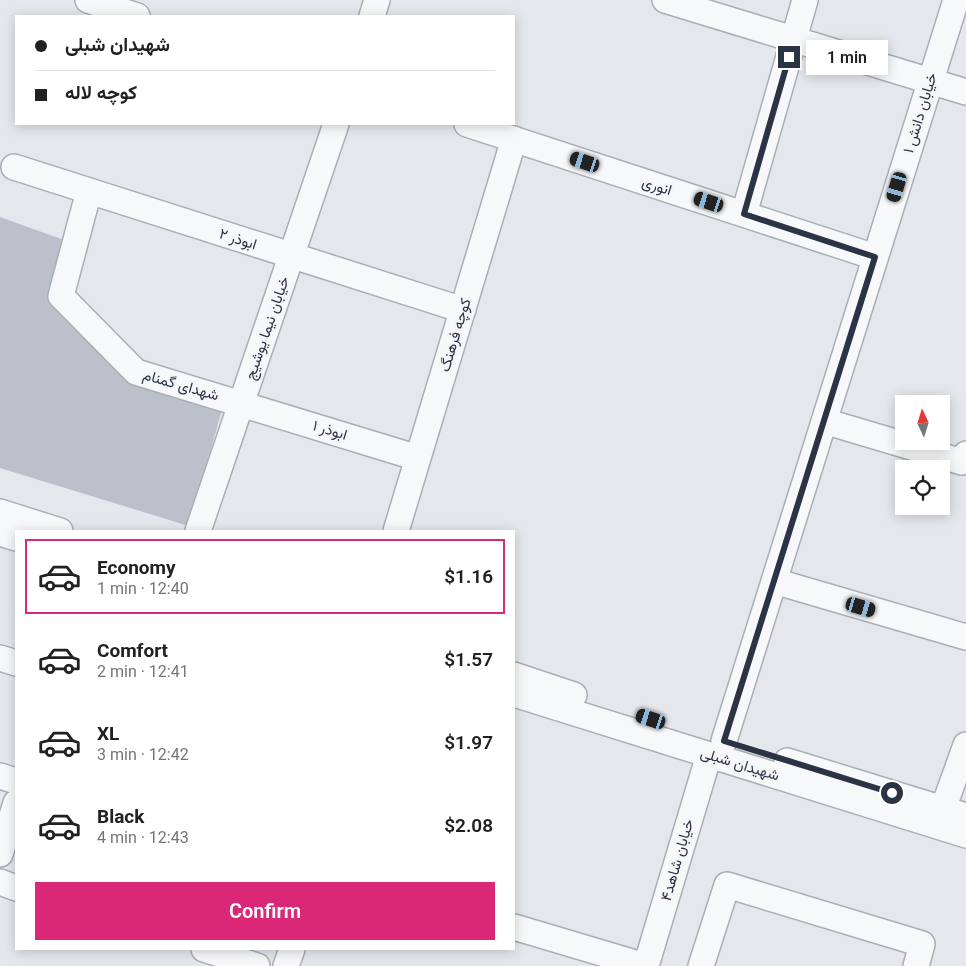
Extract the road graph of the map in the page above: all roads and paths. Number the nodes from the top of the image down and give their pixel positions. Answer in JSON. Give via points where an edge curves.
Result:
{"nodes":[{"id":1,"x":377,"y":0,"type":"edge"},
{"id":2,"x":665,"y":0,"type":"edge"},
{"id":3,"x":805,"y":0,"type":"edge"},
{"id":4,"x":956,"y":0,"type":"edge"},
{"id":5,"x":102,"y":2,"type":"edge"},
{"id":6,"x":135,"y":15,"type":"edge"},
{"id":7,"x":372,"y":15,"type":"edge"},
{"id":8,"x":794,"y":39,"type":"junction"},
{"id":9,"x":930,"y":81,"type":"junction"},
{"id":10,"x":966,"y":92,"type":"edge"},
{"id":11,"x":336,"y":125,"type":"edge"},
{"id":12,"x":470,"y":125,"type":"edge"},
{"id":13,"x":514,"y":139,"type":"junction"},
{"id":14,"x":14,"y":167,"type":"dead end"},
{"id":15,"x":89,"y":191,"type":"junction"},
{"id":16,"x":744,"y":214,"type":"junction"},
{"id":17,"x":292,"y":256,"type":"junction"},
{"id":18,"x":875,"y":257,"type":"junction"},
{"id":19,"x":463,"y":310,"type":"junction"},
{"id":20,"x":242,"y":403,"type":"junction"},
{"id":21,"x":824,"y":421,"type":"junction"},
{"id":22,"x":966,"y":454,"type":"edge"},
{"id":23,"x":418,"y":458,"type":"junction"},
{"id":24,"x":0,"y":512,"type":"edge"},
{"id":25,"x":57,"y":530,"type":"edge"},
{"id":26,"x":198,"y":530,"type":"edge"},
{"id":27,"x":396,"y":530,"type":"edge"},
{"id":28,"x":0,"y":534,"type":"edge"},
{"id":29,"x":15,"y":538,"type":"edge"},
{"id":30,"x":774,"y":581,"type":"junction"},
{"id":31,"x":966,"y":637,"type":"edge"},
{"id":32,"x":0,"y":658,"type":"edge"},
{"id":33,"x":15,"y":663,"type":"edge"},
{"id":34,"x":515,"y":675,"type":"edge"},
{"id":35,"x":515,"y":694,"type":"edge"},
{"id":36,"x":716,"y":748,"type":"junction"},
{"id":37,"x":965,"y":753,"type":"edge"},
{"id":38,"x":0,"y":776,"type":"edge"},
{"id":39,"x":15,"y":781,"type":"edge"},
{"id":40,"x":15,"y":806,"type":"edge"},
{"id":41,"x":955,"y":812,"type":"edge"},
{"id":42,"x":966,"y":834,"type":"edge"},
{"id":43,"x":0,"y":854,"type":"edge"},
{"id":44,"x":0,"y":882,"type":"edge"},
{"id":45,"x":15,"y":888,"type":"edge"},
{"id":46,"x":515,"y":927,"type":"edge"},
{"id":47,"x":207,"y":950,"type":"edge"},
{"id":48,"x":292,"y":950,"type":"edge"},
{"id":49,"x":257,"y":966,"type":"edge"},
{"id":50,"x":286,"y":966,"type":"edge"},
{"id":51,"x":646,"y":966,"type":"edge"},
{"id":52,"x":702,"y":966,"type":"edge"},
{"id":53,"x":916,"y":966,"type":"edge"}],
"edges":[{"from":1,"to":7,"type":"street"},
{"from":2,"to":8,"type":"street"},
{"from":3,"to":8,"type":"street"},
{"from":4,"to":9,"type":"street","name":"خیابان دانش ۱"},
{"from":5,"to":6,"type":"street"},
{"from":8,"to":9,"type":"street"},
{"from":8,"to":16,"type":"street"},
{"from":9,"to":10,"type":"street"},
{"from":9,"to":18,"type":"street","name":"خیابان دانش ۱"},
{"from":11,"to":17,"type":"street","name":"خیابان نیما یوشیج"},
{"from":12,"to":13,"type":"street","name":"انوری"},
{"from":13,"to":16,"type":"street","name":"انوری"},
{"from":13,"to":19,"type":"street","name":"کوچه فرهنگ"},
{"from":14,"to":15,"type":"street","name":"ابوذر ۲"},
{"from":15,"to":17,"type":"street","name":"ابوذر ۲"},
{"from":15,"to":20,"type":"street","name":"شهدای گمنام","via":[[60,296],[136,372]]},
{"from":16,"to":18,"type":"street","name":"انوری"},
{"from":17,"to":19,"type":"street","name":"ابوذر ۲"},
{"from":17,"to":20,"type":"street","name":"خیابان نیما یوشیج"},
{"from":18,"to":21,"type":"street","name":"خیابان دانش ۱"},
{"from":19,"to":23,"type":"street","name":"کوچه فرهنگ"},
{"from":20,"to":23,"type":"street","name":"ابوذر ۱"},
{"from":20,"to":26,"type":"street","name":"خیابان نیما یوشیج"},
{"from":21,"to":22,"type":"street","via":[[962,462]]},
{"from":21,"to":30,"type":"street","name":"خیابان دانش ۱"},
{"from":23,"to":27,"type":"street","name":"کوچه فرهنگ"},
{"from":24,"to":25,"type":"street"},
{"from":28,"to":29,"type":"street"},
{"from":30,"to":31,"type":"street"},
{"from":30,"to":36,"type":"street","name":"خیابان دانش ۱"},
{"from":32,"to":33,"type":"street"},
{"from":34,"to":36,"type":"street","name":"شهیدان شبلی"},
{"from":35,"to":36,"type":"street","name":"شهیدان شبلی"},
{"from":36,"to":41,"type":"street","name":"شهیدان شبلی"},
{"from":36,"to":42,"type":"street","name":"شهیدان شبلی"},
{"from":36,"to":51,"type":"street","name":"خیابان شاهد۴"},
{"from":37,"to":41,"type":"street"},
{"from":38,"to":39,"type":"street"},
{"from":40,"to":43,"type":"street"},
{"from":44,"to":45,"type":"street"},
{"from":46,"to":51,"type":"street"},
{"from":47,"to":49,"type":"street"},
{"from":48,"to":50,"type":"street"},
{"from":52,"to":53,"type":"street","via":[[727,885],[922,944]]}]}
